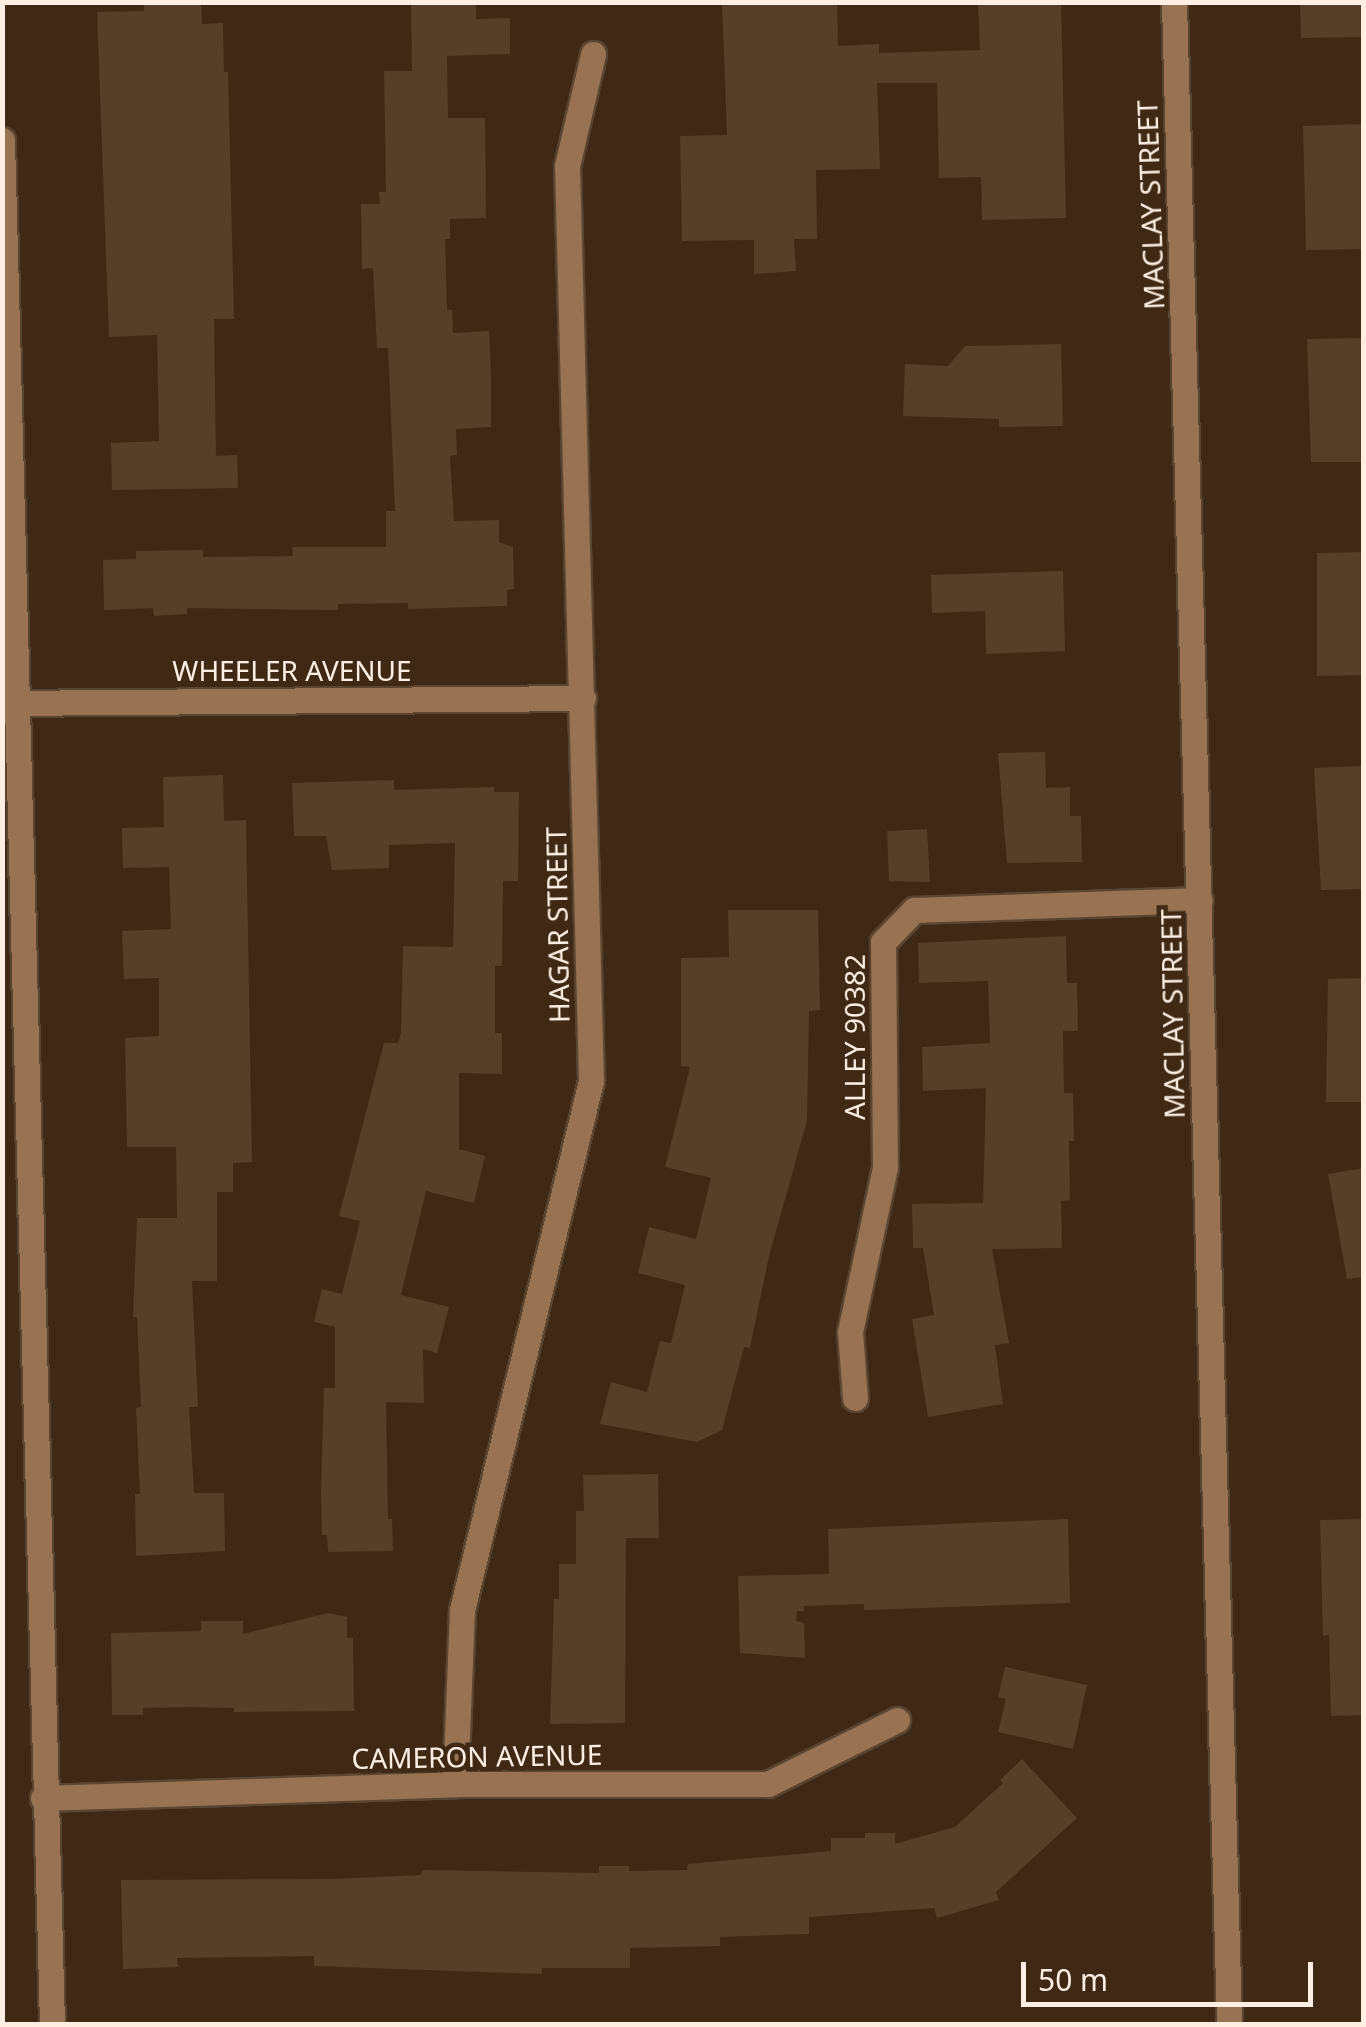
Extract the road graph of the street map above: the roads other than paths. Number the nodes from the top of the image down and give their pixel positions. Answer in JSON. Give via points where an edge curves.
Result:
{"nodes":[{"id":1,"x":1174,"y":2,"type":"edge"},
{"id":2,"x":593,"y":54,"type":"dead end"},
{"id":3,"x":2,"y":140,"type":"edge"},
{"id":4,"x":582,"y":698,"type":"junction"},
{"id":5,"x":10,"y":702,"type":"edge"},
{"id":6,"x":1200,"y":900,"type":"junction"},
{"id":7,"x":855,"y":1398,"type":"dead end"},
{"id":8,"x":897,"y":1720,"type":"dead end"},
{"id":9,"x":455,"y":1784,"type":"junction"},
{"id":10,"x":43,"y":1798,"type":"junction"},
{"id":11,"x":52,"y":2024,"type":"edge"},
{"id":12,"x":1228,"y":2024,"type":"edge"}],
"edges":[{"from":1,"to":6,"type":"street","name":"MACLAY STREET"},
{"from":2,"to":4,"type":"street","name":"HAGAR STREET","via":[[567,166]]},
{"from":3,"to":5,"type":"street"},
{"from":4,"to":5,"type":"street","name":"WHEELER AVENUE"},
{"from":4,"to":9,"type":"street","name":"HAGAR STREET","via":[[590,1081],[462,1610]]},
{"from":5,"to":10,"type":"street"},
{"from":6,"to":7,"type":"street","name":"ALLEY 90382","via":[[914,910],[883,942],[885,1167],[850,1332]]},
{"from":6,"to":12,"type":"street","name":"MACLAY STREET"},
{"from":8,"to":9,"type":"street","name":"CAMERON AVENUE","via":[[768,1784]]},
{"from":9,"to":10,"type":"street","name":"CAMERON AVENUE"},
{"from":10,"to":11,"type":"street"}]}
